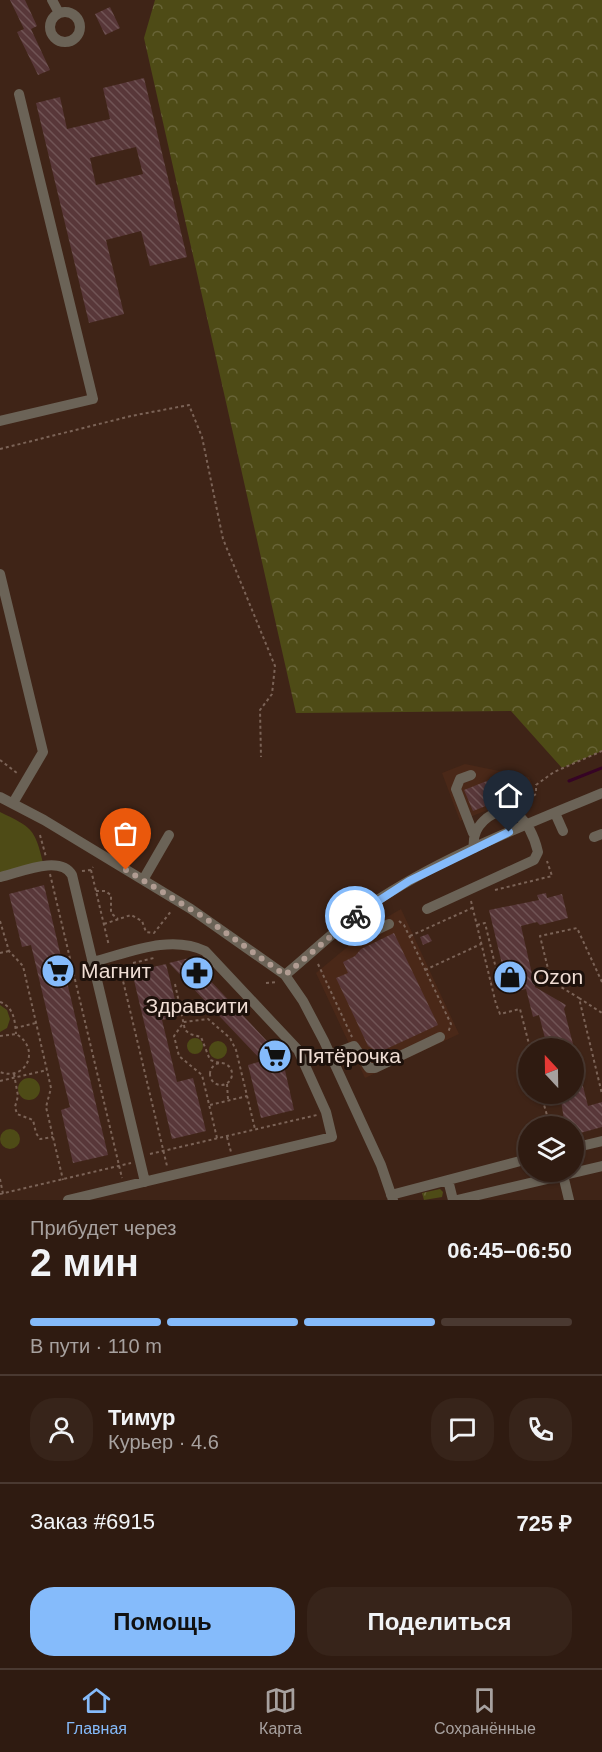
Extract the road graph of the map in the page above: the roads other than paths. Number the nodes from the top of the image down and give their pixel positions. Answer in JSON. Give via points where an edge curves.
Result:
{"nodes":[{"id":1,"x":52,"y":0,"type":"edge"},
{"id":2,"x":58,"y":12,"type":"dead end"},
{"id":3,"x":19,"y":94,"type":"dead end"},
{"id":4,"x":0,"y":421,"type":"edge"},
{"id":5,"x":0,"y":574,"type":"edge"},
{"id":6,"x":471,"y":775,"type":"dead end"},
{"id":7,"x":602,"y":793,"type":"edge"},
{"id":8,"x":0,"y":797,"type":"edge"},
{"id":9,"x":13,"y":803,"type":"junction"},
{"id":10,"x":555,"y":813,"type":"junction"},
{"id":11,"x":526,"y":824,"type":"junction"},
{"id":12,"x":563,"y":831,"type":"dead end"},
{"id":13,"x":473,"y":833,"type":"junction"},
{"id":14,"x":168,"y":835,"type":"dead end"},
{"id":15,"x":474,"y":848,"type":"junction"},
{"id":16,"x":0,"y":877,"type":"edge"},
{"id":17,"x":142,"y":880,"type":"junction"},
{"id":18,"x":427,"y":909,"type":"dead end"},
{"id":19,"x":357,"y":915,"type":"junction"},
{"id":20,"x":389,"y":924,"type":"road end"},
{"id":21,"x":94,"y":967,"type":"junction"},
{"id":22,"x":285,"y":975,"type":"junction"},
{"id":23,"x":440,"y":1037,"type":"road end"},
{"id":24,"x":331,"y":1055,"type":"junction"},
{"id":25,"x":602,"y":1141,"type":"edge"},
{"id":26,"x":584,"y":1145,"type":"edge"},
{"id":27,"x":518,"y":1162,"type":"edge"},
{"id":28,"x":602,"y":1166,"type":"edge"},
{"id":29,"x":584,"y":1170,"type":"edge"},
{"id":30,"x":448,"y":1180,"type":"junction"},
{"id":31,"x":145,"y":1182,"type":"junction"},
{"id":32,"x":533,"y":1182,"type":"edge"},
{"id":33,"x":565,"y":1182,"type":"edge"},
{"id":34,"x":392,"y":1198,"type":"edge"},
{"id":35,"x":68,"y":1200,"type":"edge"},
{"id":36,"x":455,"y":1200,"type":"edge"},
{"id":37,"x":569,"y":1200,"type":"edge"}],
"edges":[{"from":1,"to":2,"type":"street"},
{"from":3,"to":4,"type":"street","via":[[93,399]]},
{"from":5,"to":9,"type":"street","via":[[43,752]]},
{"from":6,"to":13,"type":"street","via":[[460,779],[456,789]]},
{"from":7,"to":10,"type":"street"},
{"from":8,"to":9,"type":"street"},
{"from":9,"to":17,"type":"street"},
{"from":10,"to":11,"type":"street"},
{"from":10,"to":12,"type":"street"},
{"from":11,"to":13,"type":"street","via":[[513,813],[504,813],[486,819]]},
{"from":11,"to":15,"type":"street"},
{"from":11,"to":18,"type":"street","via":[[538,849],[534,860]]},
{"from":13,"to":15,"type":"street"},
{"from":14,"to":17,"type":"street"},
{"from":15,"to":19,"type":"street","via":[[409,881]]},
{"from":16,"to":21,"type":"street","via":[[63,866],[72,875]]},
{"from":17,"to":22,"type":"street","via":[[249,947]]},
{"from":19,"to":20,"type":"street","via":[[366,935]]},
{"from":19,"to":22,"type":"street"},
{"from":21,"to":31,"type":"street"},
{"from":21,"to":31,"type":"street","via":[[173,943],[194,945],[205,951],[298,1050],[326,1112],[332,1137]]},
{"from":22,"to":24,"type":"street"},
{"from":23,"to":24,"type":"street","via":[[375,1068],[369,1068],[354,1046]]},
{"from":24,"to":34,"type":"street"},
{"from":25,"to":26,"type":"street"},
{"from":27,"to":30,"type":"street"},
{"from":28,"to":29,"type":"street"},
{"from":30,"to":34,"type":"street"},
{"from":30,"to":36,"type":"street"},
{"from":31,"to":35,"type":"street"},
{"from":32,"to":36,"type":"street"},
{"from":33,"to":37,"type":"street"}]}
